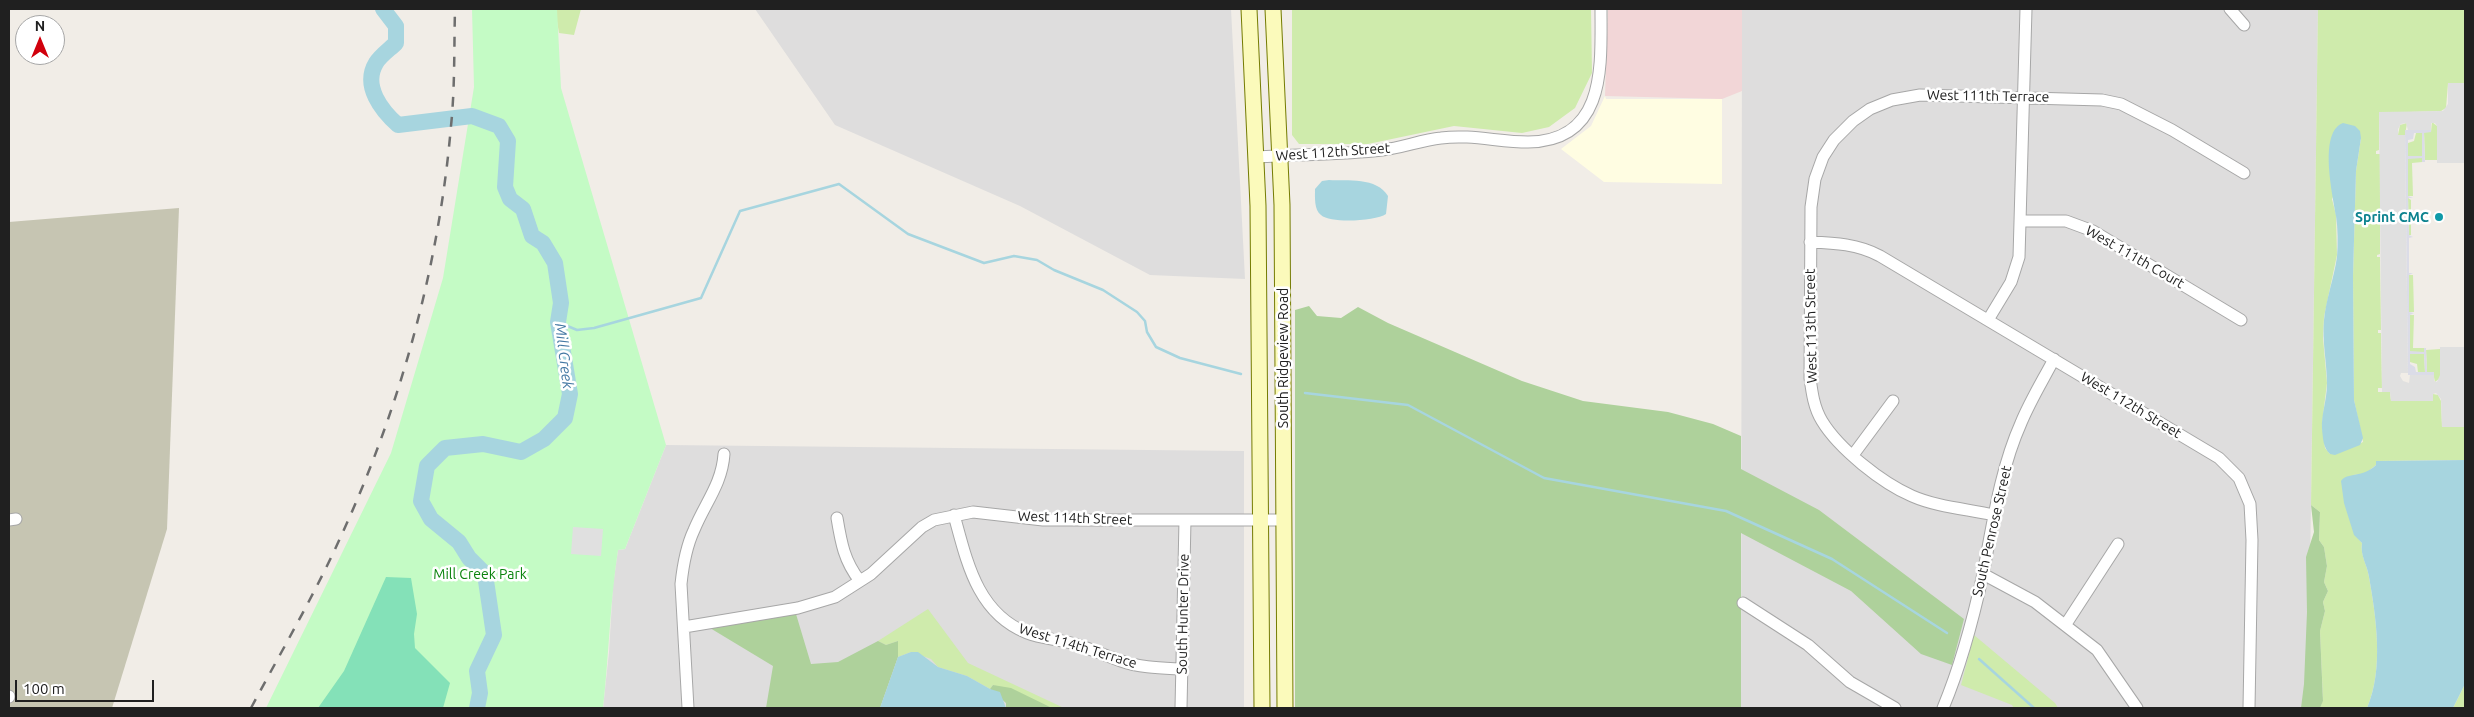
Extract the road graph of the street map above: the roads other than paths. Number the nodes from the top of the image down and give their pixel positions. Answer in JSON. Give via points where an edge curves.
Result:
{"nodes":[{"id":1,"x":1249,"y":9,"type":"edge"},
{"id":2,"x":1272,"y":9,"type":"edge"},
{"id":3,"x":1600,"y":9,"type":"edge"},
{"id":4,"x":2026,"y":9,"type":"edge"},
{"id":5,"x":2230,"y":9,"type":"edge"},
{"id":6,"x":2244,"y":25,"type":"dead end"},
{"id":7,"x":2025,"y":96,"type":"junction"},
{"id":8,"x":1281,"y":156,"type":"junction"},
{"id":9,"x":1257,"y":157,"type":"junction"},
{"id":10,"x":2244,"y":173,"type":"dead end"},
{"id":11,"x":2022,"y":221,"type":"junction"},
{"id":12,"x":1810,"y":242,"type":"junction"},
{"id":13,"x":1988,"y":320,"type":"junction"},
{"id":14,"x":2241,"y":320,"type":"dead end"},
{"id":15,"x":2054,"y":359,"type":"junction"},
{"id":16,"x":1893,"y":401,"type":"dead end"},
{"id":17,"x":724,"y":454,"type":"dead end"},
{"id":18,"x":1853,"y":456,"type":"junction"},
{"id":19,"x":954,"y":515,"type":"junction"},
{"id":20,"x":1994,"y":515,"type":"junction"},
{"id":21,"x":836,"y":518,"type":"dead end"},
{"id":22,"x":1185,"y":520,"type":"junction"},
{"id":23,"x":1260,"y":520,"type":"junction"},
{"id":24,"x":1284,"y":520,"type":"junction"},
{"id":25,"x":2118,"y":544,"type":"dead end"},
{"id":26,"x":1983,"y":574,"type":"junction"},
{"id":27,"x":860,"y":581,"type":"junction"},
{"id":28,"x":1744,"y":603,"type":"dead end"},
{"id":29,"x":2066,"y":624,"type":"junction"},
{"id":30,"x":684,"y":627,"type":"junction"},
{"id":31,"x":1182,"y":670,"type":"junction"},
{"id":32,"x":688,"y":708,"type":"edge"},
{"id":33,"x":1181,"y":708,"type":"edge"},
{"id":34,"x":1262,"y":708,"type":"edge"},
{"id":35,"x":1285,"y":708,"type":"edge"},
{"id":36,"x":1895,"y":708,"type":"edge"},
{"id":37,"x":1943,"y":708,"type":"edge"},
{"id":38,"x":2137,"y":708,"type":"edge"},
{"id":39,"x":2249,"y":708,"type":"edge"}],
"edges":[{"from":1,"to":9,"type":"main road","name":"South Ridgeview Road"},
{"from":2,"to":8,"type":"main road","name":"South Ridgeview Road"},
{"from":3,"to":8,"type":"street","name":"West 112th Street","via":[[1601,64],[1597,91],[1582,118],[1557,136],[1528,142],[1442,137],[1376,151]]},
{"from":4,"to":7,"type":"street"},
{"from":5,"to":6,"type":"street"},
{"from":7,"to":10,"type":"street","name":"West 111th Terrace","via":[[2086,98],[2121,104]]},
{"from":7,"to":11,"type":"street"},
{"from":7,"to":12,"type":"street","name":"West 111th Terrace","via":[[1910,96],[1862,113],[1834,140],[1821,163],[1812,191]]},
{"from":8,"to":9,"type":"street","name":"West 112th Street"},
{"from":8,"to":24,"type":"main road","name":"South Ridgeview Road"},
{"from":9,"to":23,"type":"main road","name":"South Ridgeview Road"},
{"from":11,"to":13,"type":"street","via":[[2019,257],[2012,282]]},
{"from":11,"to":14,"type":"street","name":"West 111th Court","via":[[2066,221],[2081,225]]},
{"from":12,"to":13,"type":"street","name":"West 112th Street","via":[[1850,244],[1870,250]]},
{"from":12,"to":18,"type":"street","name":"West 113th Street","via":[[1812,398],[1831,435]]},
{"from":13,"to":15,"type":"street","name":"West 112th Street"},
{"from":15,"to":20,"type":"street","name":"South Penrose Street","via":[[2020,423]]},
{"from":15,"to":39,"type":"street","name":"West 112th Street","via":[[2219,458],[2239,478],[2250,504],[2252,540]]},
{"from":16,"to":18,"type":"street"},
{"from":17,"to":30,"type":"street","via":[[719,482],[694,530],[683,566]]},
{"from":18,"to":20,"type":"street","name":"West 113th Street","via":[[1913,497]]},
{"from":19,"to":22,"type":"street","name":"West 114th Street","via":[[974,512],[1043,520]]},
{"from":19,"to":27,"type":"street","name":"West 114th Street","via":[[922,526]]},
{"from":19,"to":31,"type":"street","name":"West 114th Terrace","via":[[971,575],[983,597],[1002,618],[1036,636],[1074,644],[1135,665]]},
{"from":20,"to":26,"type":"street","name":"South Penrose Street"},
{"from":21,"to":27,"type":"street","via":[[842,549]]},
{"from":22,"to":23,"type":"street","name":"West 114th Street"},
{"from":22,"to":31,"type":"street","name":"South Hunter Drive"},
{"from":23,"to":24,"type":"street","name":"West 114th Street"},
{"from":23,"to":34,"type":"main road","name":"South Ridgeview Road"},
{"from":24,"to":35,"type":"main road","name":"South Ridgeview Road"},
{"from":25,"to":29,"type":"street"},
{"from":26,"to":29,"type":"street","via":[[2035,602]]},
{"from":26,"to":37,"type":"street","name":"South Penrose Street","via":[[1960,668]]},
{"from":27,"to":30,"type":"street","name":"West 114th Street","via":[[835,597],[798,608]]},
{"from":28,"to":36,"type":"street","via":[[1808,645],[1850,682]]},
{"from":29,"to":38,"type":"street","via":[[2097,650]]},
{"from":30,"to":32,"type":"street"},
{"from":31,"to":33,"type":"street","name":"South Hunter Drive"}]}
